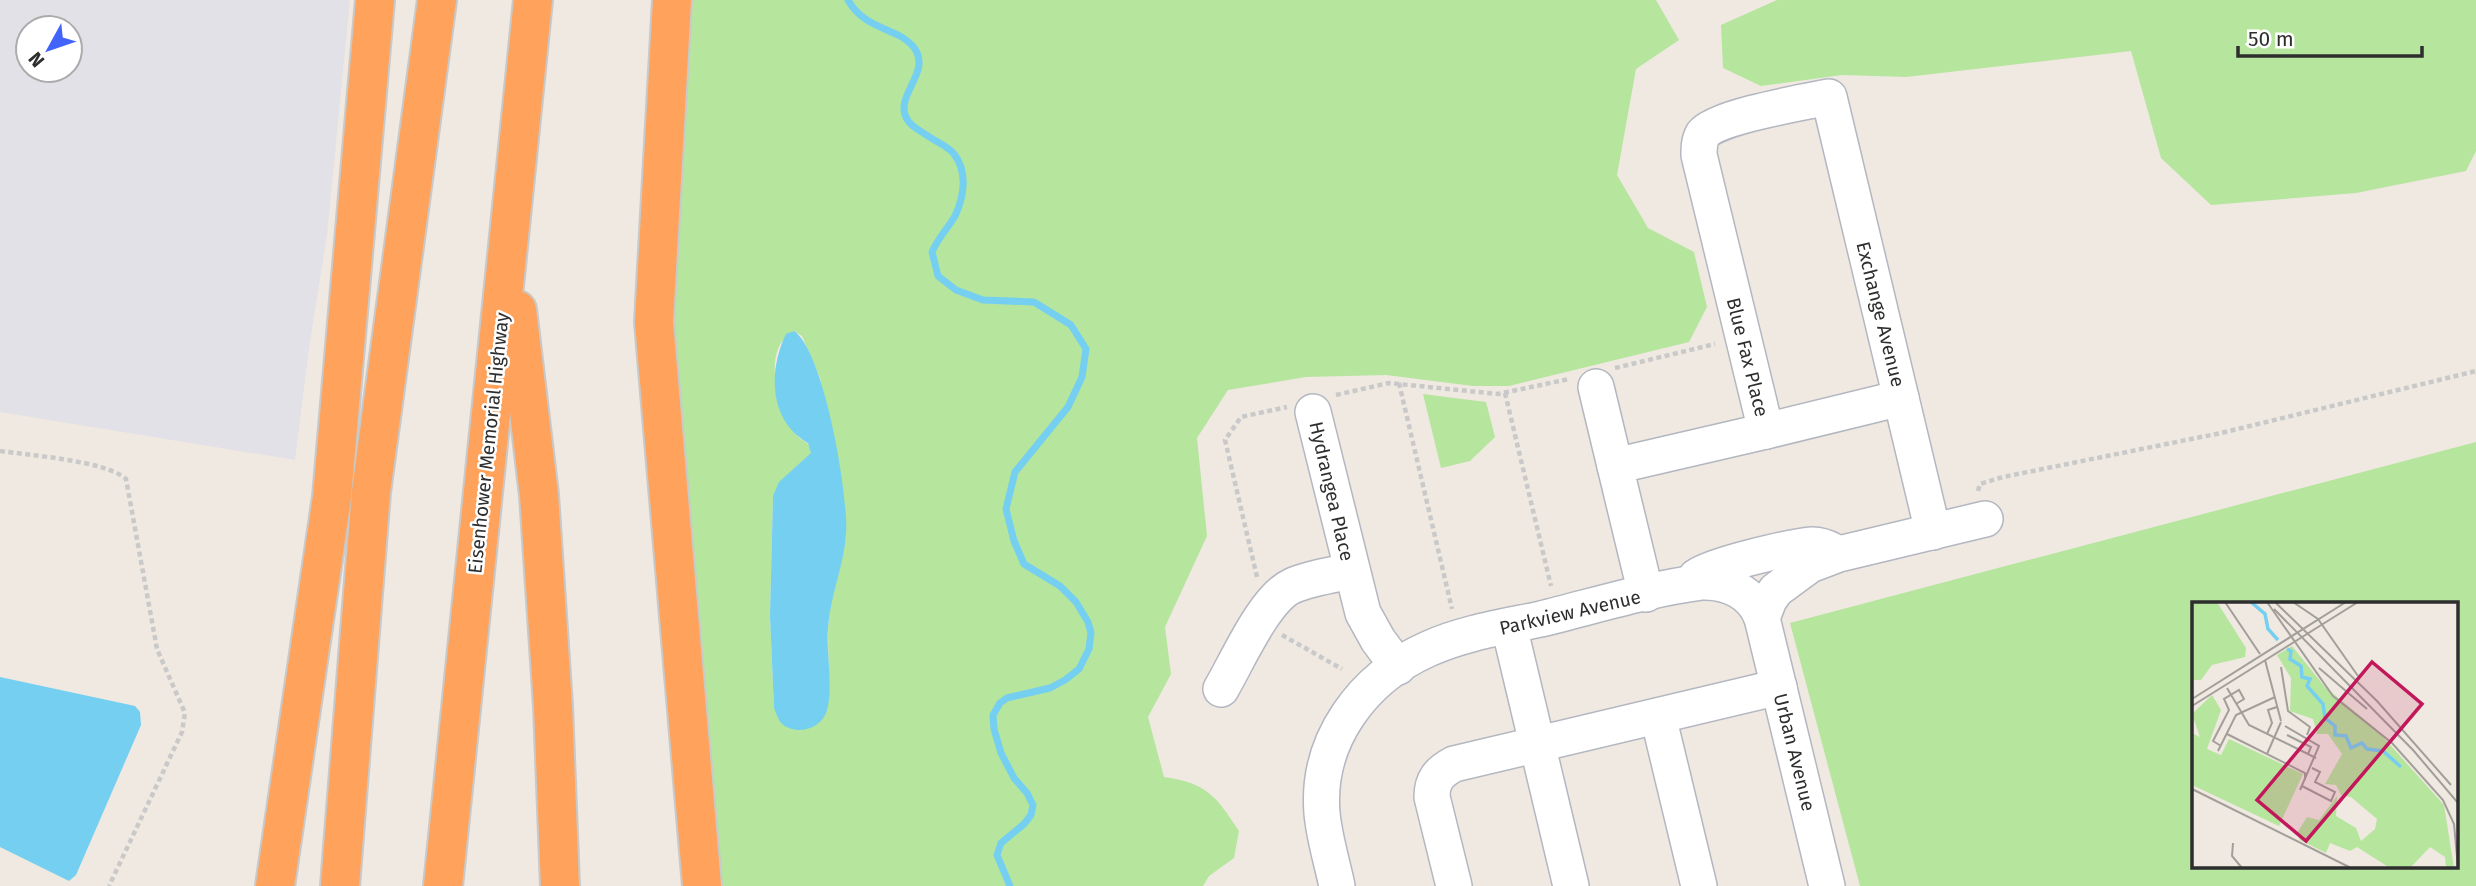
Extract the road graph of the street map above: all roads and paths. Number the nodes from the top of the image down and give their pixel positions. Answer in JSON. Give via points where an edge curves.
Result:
{"nodes":[{"id":1,"x":375,"y":0,"type":"edge"},
{"id":2,"x":437,"y":0,"type":"edge"},
{"id":3,"x":533,"y":0,"type":"edge"},
{"id":4,"x":672,"y":0,"type":"edge"},
{"id":5,"x":1829,"y":97,"type":"joint"},
{"id":6,"x":509,"y":239,"type":"junction"},
{"id":7,"x":1722,"y":343,"type":"dead end"},
{"id":8,"x":2476,"y":371,"type":"edge"},
{"id":9,"x":1594,"y":378,"type":"junction"},
{"id":10,"x":1399,"y":383,"type":"junction"},
{"id":11,"x":1505,"y":393,"type":"junction"},
{"id":12,"x":1901,"y":398,"type":"junction"},
{"id":13,"x":1310,"y":405,"type":"junction"},
{"id":14,"x":1766,"y":431,"type":"junction"},
{"id":15,"x":0,"y":451,"type":"edge"},
{"id":16,"x":1615,"y":466,"type":"junction"},
{"id":17,"x":1985,"y":519,"type":"joint"},
{"id":18,"x":1933,"y":532,"type":"junction"},
{"id":19,"x":1839,"y":554,"type":"junction"},
{"id":20,"x":1351,"y":570,"type":"junction"},
{"id":21,"x":1258,"y":581,"type":"dead end"},
{"id":22,"x":1688,"y":584,"type":"junction"},
{"id":23,"x":1551,"y":586,"type":"dead end"},
{"id":24,"x":1646,"y":594,"type":"junction"},
{"id":25,"x":1452,"y":609,"type":"dead end"},
{"id":26,"x":1762,"y":618,"type":"junction"},
{"id":27,"x":1509,"y":626,"type":"junction"},
{"id":28,"x":1272,"y":629,"type":"dead end"},
{"id":29,"x":1398,"y":667,"type":"junction"},
{"id":30,"x":308,"y":668,"type":"junction"},
{"id":31,"x":1342,"y":669,"type":"dead end"},
{"id":32,"x":1779,"y":687,"type":"junction"},
{"id":33,"x":1221,"y":689,"type":"dead end"},
{"id":34,"x":1658,"y":716,"type":"junction"},
{"id":35,"x":1537,"y":744,"type":"junction"},
{"id":36,"x":109,"y":886,"type":"edge"},
{"id":37,"x":275,"y":886,"type":"edge"},
{"id":38,"x":297,"y":886,"type":"edge"},
{"id":39,"x":340,"y":886,"type":"edge"},
{"id":40,"x":443,"y":886,"type":"edge"},
{"id":41,"x":561,"y":886,"type":"edge"},
{"id":42,"x":702,"y":886,"type":"edge"},
{"id":43,"x":1337,"y":886,"type":"edge"},
{"id":44,"x":1454,"y":886,"type":"edge"},
{"id":45,"x":1572,"y":886,"type":"edge"},
{"id":46,"x":1699,"y":886,"type":"edge"},
{"id":47,"x":1827,"y":886,"type":"edge"}],
"edges":[{"from":1,"to":30,"type":"highway","via":[[332,497]]},
{"from":2,"to":39,"type":"highway","via":[[371,492]]},
{"from":3,"to":6,"type":"highway","name":"Eisenhower Memorial Highway"},
{"from":4,"to":42,"type":"highway","via":[[654,323]]},
{"from":5,"to":12,"type":"street","name":"Exchange Avenue"},
{"from":5,"to":14,"type":"street","name":"Blue Fax Place","via":[[1719,122],[1702,136],[1699,145]]},
{"from":6,"to":40,"type":"highway","name":"Eisenhower Memorial Highway"},
{"from":6,"to":41,"type":"highway","via":[[538,495]]},
{"from":7,"to":9,"type":"path"},
{"from":8,"to":17,"type":"path","via":[[2221,433],[1986,481],[1978,491]]},
{"from":9,"to":11,"type":"path"},
{"from":9,"to":16,"type":"street"},
{"from":10,"to":11,"type":"path"},
{"from":10,"to":13,"type":"path"},
{"from":10,"to":25,"type":"path"},
{"from":11,"to":23,"type":"path"},
{"from":12,"to":14,"type":"street"},
{"from":12,"to":18,"type":"street","name":"Exchange Avenue"},
{"from":13,"to":20,"type":"street","name":"Hydrangea Place"},
{"from":13,"to":21,"type":"path","via":[[1241,417],[1225,440]]},
{"from":14,"to":16,"type":"street","name":"Blue Fax Place"},
{"from":15,"to":36,"type":"path","via":[[90,465],[126,479],[157,649],[185,713],[182,732]]},
{"from":16,"to":24,"type":"street"},
{"from":17,"to":18,"type":"street","name":"Parkview Avenue"},
{"from":18,"to":19,"type":"street","name":"Parkview Avenue"},
{"from":19,"to":22,"type":"street","name":"Parkview Avenue","via":[[1821,546],[1804,546],[1716,567]]},
{"from":19,"to":26,"type":"street","via":[[1785,581],[1769,600]]},
{"from":20,"to":29,"type":"street","name":"Hydrangea Place","via":[[1370,627]]},
{"from":20,"to":33,"type":"street","name":"Hydrangea Place","via":[[1294,585],[1278,596]]},
{"from":22,"to":24,"type":"street","name":"Parkview Avenue"},
{"from":22,"to":26,"type":"street","name":"Urban Avenue","via":[[1726,583],[1753,602]]},
{"from":24,"to":27,"type":"street","name":"Parkview Avenue"},
{"from":26,"to":32,"type":"street","name":"Urban Avenue"},
{"from":27,"to":29,"type":"street","name":"Parkview Avenue","via":[[1442,644]]},
{"from":27,"to":35,"type":"street"},
{"from":28,"to":31,"type":"path"},
{"from":29,"to":43,"type":"street","name":"Parkview Avenue","via":[[1350,710],[1325,767],[1322,814]]},
{"from":30,"to":37,"type":"highway"},
{"from":30,"to":38,"type":"highway"},
{"from":32,"to":34,"type":"street"},
{"from":32,"to":47,"type":"street","name":"Urban Avenue"},
{"from":34,"to":35,"type":"street"},
{"from":34,"to":46,"type":"street"},
{"from":35,"to":44,"type":"street","via":[[1454,764],[1436,777],[1432,797]]},
{"from":35,"to":45,"type":"street"}]}
